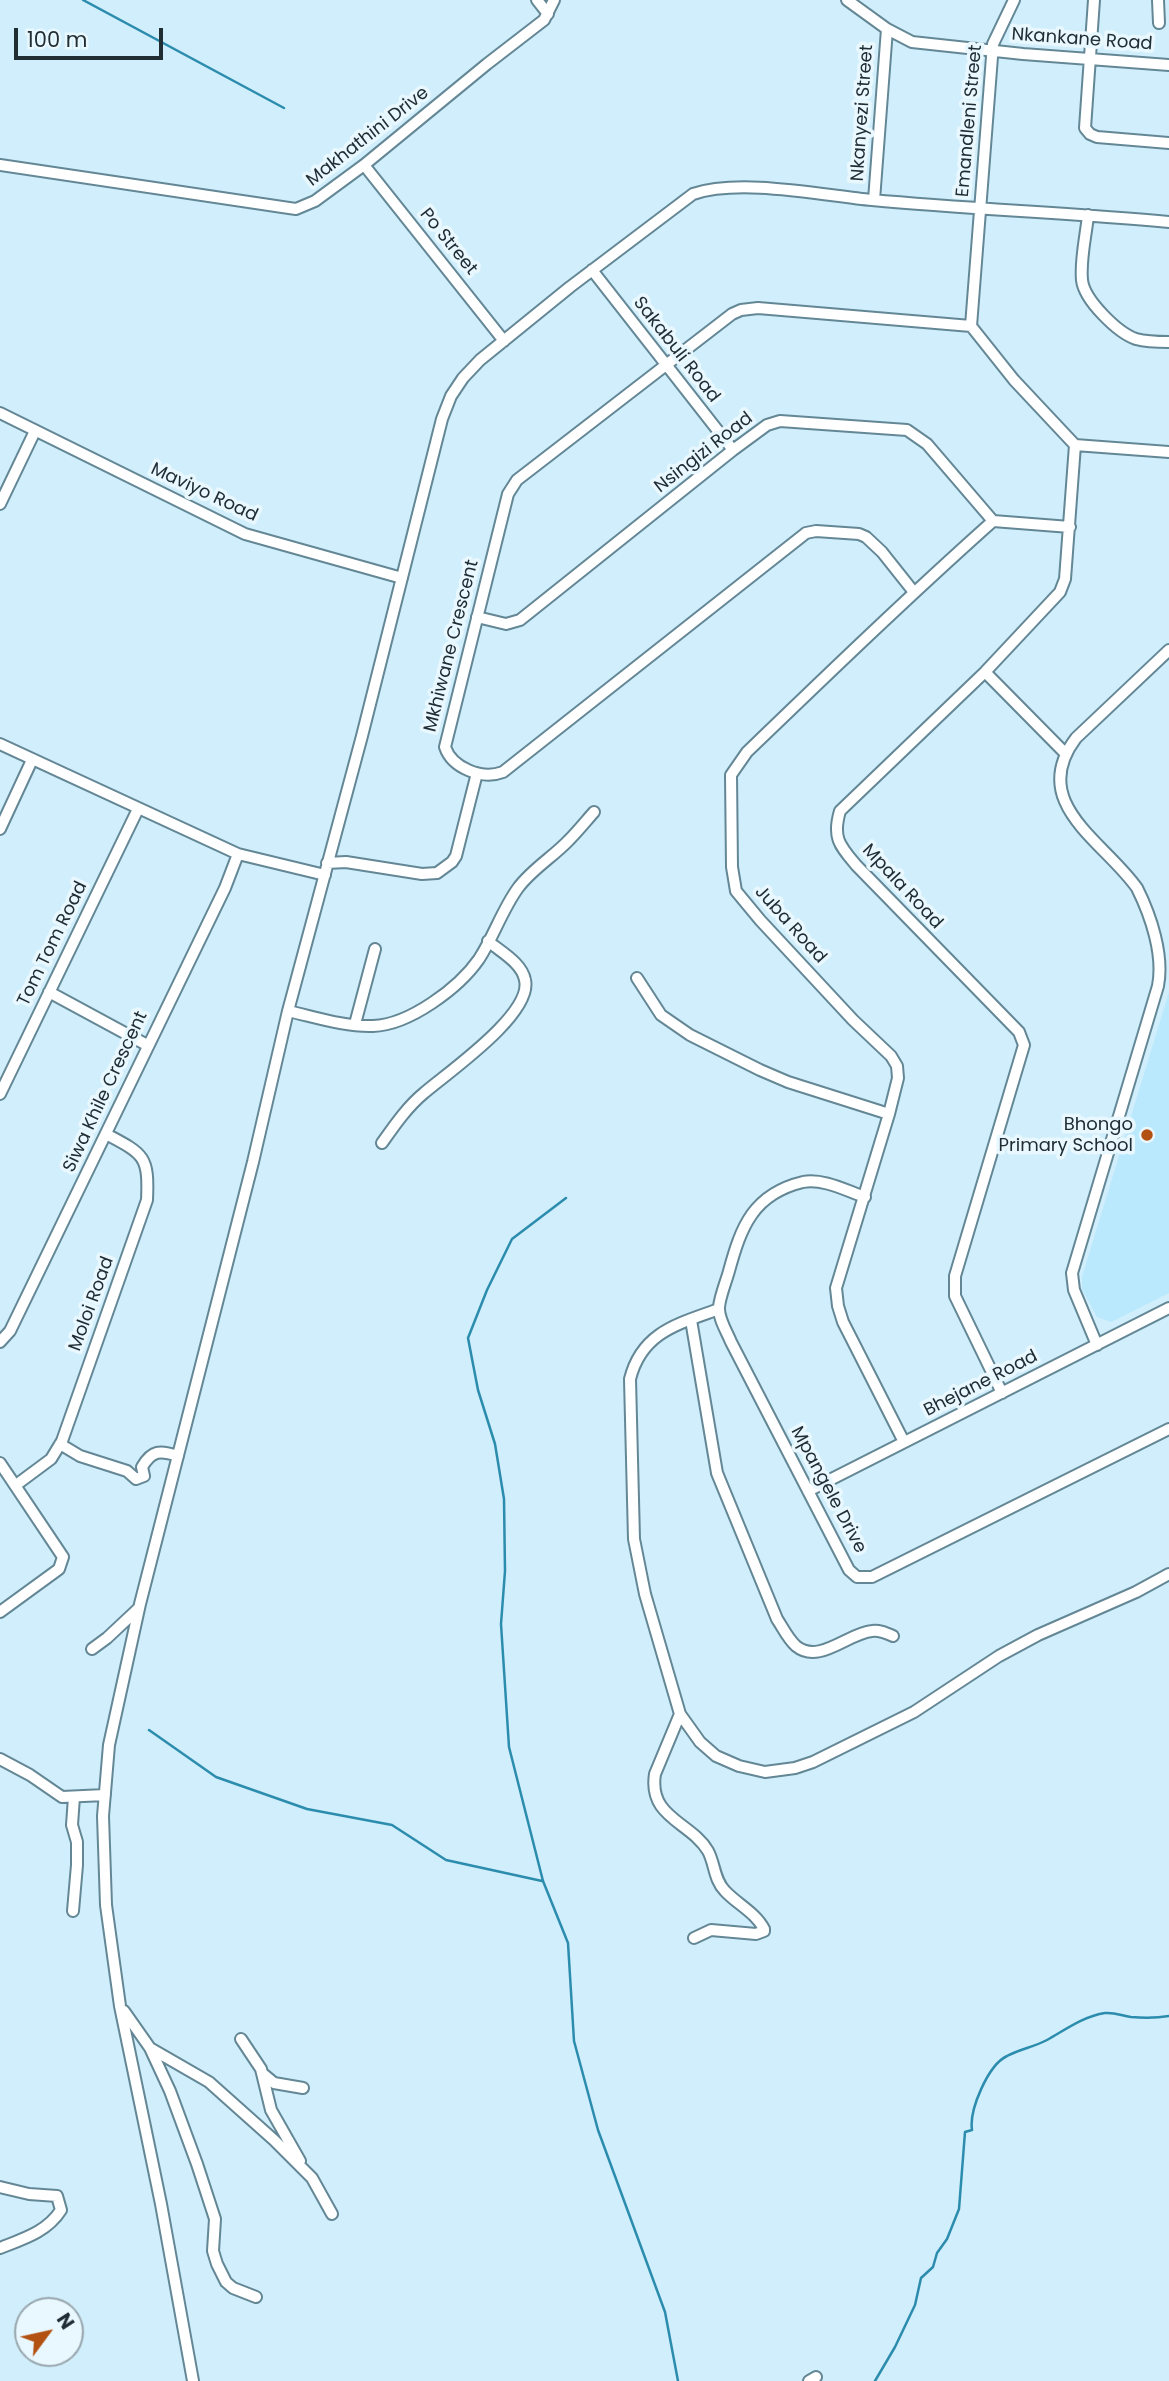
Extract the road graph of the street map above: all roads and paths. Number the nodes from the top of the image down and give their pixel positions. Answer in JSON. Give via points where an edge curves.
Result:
{"nodes":[{"id":1,"x":537,"y":0,"type":"edge"},
{"id":2,"x":554,"y":0,"type":"edge"},
{"id":3,"x":847,"y":0,"type":"edge"},
{"id":4,"x":1014,"y":0,"type":"edge"},
{"id":5,"x":1094,"y":0,"type":"edge"},
{"id":6,"x":1158,"y":0,"type":"edge"},
{"id":7,"x":548,"y":14,"type":"junction"},
{"id":8,"x":1159,"y":23,"type":"dead end"},
{"id":9,"x":887,"y":29,"type":"junction"},
{"id":10,"x":992,"y":51,"type":"junction"},
{"id":11,"x":1091,"y":57,"type":"junction"},
{"id":12,"x":1169,"y":65,"type":"edge"},
{"id":13,"x":1169,"y":143,"type":"edge"},
{"id":14,"x":0,"y":165,"type":"edge"},
{"id":15,"x":363,"y":165,"type":"junction"},
{"id":16,"x":874,"y":200,"type":"junction"},
{"id":17,"x":980,"y":207,"type":"junction"},
{"id":18,"x":1088,"y":215,"type":"junction"},
{"id":19,"x":1169,"y":222,"type":"edge"},
{"id":20,"x":592,"y":270,"type":"junction"},
{"id":21,"x":971,"y":326,"type":"junction"},
{"id":22,"x":504,"y":341,"type":"junction"},
{"id":23,"x":1169,"y":342,"type":"edge"},
{"id":24,"x":667,"y":366,"type":"junction"},
{"id":25,"x":0,"y":413,"type":"edge"},
{"id":26,"x":35,"y":431,"type":"junction"},
{"id":27,"x":1075,"y":445,"type":"junction"},
{"id":28,"x":733,"y":450,"type":"junction"},
{"id":29,"x":1169,"y":452,"type":"edge"},
{"id":30,"x":0,"y":504,"type":"edge"},
{"id":31,"x":993,"y":522,"type":"junction"},
{"id":32,"x":1070,"y":527,"type":"junction"},
{"id":33,"x":402,"y":578,"type":"junction"},
{"id":34,"x":913,"y":591,"type":"junction"},
{"id":35,"x":477,"y":617,"type":"junction"},
{"id":36,"x":1169,"y":650,"type":"edge"},
{"id":37,"x":985,"y":672,"type":"junction"},
{"id":38,"x":0,"y":744,"type":"edge"},
{"id":39,"x":1065,"y":753,"type":"junction"},
{"id":40,"x":32,"y":760,"type":"junction"},
{"id":41,"x":477,"y":772,"type":"junction"},
{"id":42,"x":138,"y":809,"type":"junction"},
{"id":43,"x":594,"y":812,"type":"dead end"},
{"id":44,"x":0,"y":829,"type":"edge"},
{"id":45,"x":238,"y":854,"type":"junction"},
{"id":46,"x":326,"y":869,"type":"junction"},
{"id":47,"x":488,"y":942,"type":"junction"},
{"id":48,"x":375,"y":949,"type":"dead end"},
{"id":49,"x":637,"y":978,"type":"dead end"},
{"id":50,"x":49,"y":992,"type":"junction"},
{"id":51,"x":288,"y":1011,"type":"junction"},
{"id":52,"x":355,"y":1024,"type":"junction"},
{"id":53,"x":147,"y":1045,"type":"junction"},
{"id":54,"x":0,"y":1094,"type":"edge"},
{"id":55,"x":888,"y":1114,"type":"junction"},
{"id":56,"x":106,"y":1135,"type":"junction"},
{"id":57,"x":382,"y":1143,"type":"dead end"},
{"id":58,"x":865,"y":1197,"type":"junction"},
{"id":59,"x":1169,"y":1308,"type":"edge"},
{"id":60,"x":719,"y":1309,"type":"junction"},
{"id":61,"x":691,"y":1320,"type":"junction"},
{"id":62,"x":0,"y":1342,"type":"edge"},
{"id":63,"x":1097,"y":1345,"type":"junction"},
{"id":64,"x":1002,"y":1393,"type":"junction"},
{"id":65,"x":1169,"y":1429,"type":"edge"},
{"id":66,"x":904,"y":1442,"type":"junction"},
{"id":67,"x":60,"y":1444,"type":"junction"},
{"id":68,"x":178,"y":1456,"type":"junction"},
{"id":69,"x":0,"y":1463,"type":"edge"},
{"id":70,"x":4,"y":1477,"type":"edge"},
{"id":71,"x":16,"y":1485,"type":"junction"},
{"id":72,"x":808,"y":1490,"type":"junction"},
{"id":73,"x":1169,"y":1574,"type":"edge"},
{"id":74,"x":139,"y":1608,"type":"junction"},
{"id":75,"x":0,"y":1612,"type":"edge"},
{"id":76,"x":893,"y":1636,"type":"dead end"},
{"id":77,"x":92,"y":1649,"type":"dead end"},
{"id":78,"x":680,"y":1714,"type":"junction"},
{"id":79,"x":0,"y":1759,"type":"edge"},
{"id":80,"x":104,"y":1795,"type":"junction"},
{"id":81,"x":74,"y":1797,"type":"junction"},
{"id":82,"x":72,"y":1911,"type":"dead end"},
{"id":83,"x":694,"y":1938,"type":"dead end"},
{"id":84,"x":120,"y":2006,"type":"junction"},
{"id":85,"x":241,"y":2039,"type":"dead end"},
{"id":86,"x":150,"y":2048,"type":"junction"},
{"id":87,"x":262,"y":2073,"type":"junction"},
{"id":88,"x":303,"y":2088,"type":"dead end"},
{"id":89,"x":302,"y":2167,"type":"junction"},
{"id":90,"x":0,"y":2187,"type":"edge"},
{"id":91,"x":332,"y":2214,"type":"dead end"},
{"id":92,"x":0,"y":2248,"type":"edge"},
{"id":93,"x":257,"y":2297,"type":"dead end"},
{"id":94,"x":193,"y":2381,"type":"edge"}],
"edges":[{"from":1,"to":7,"type":"street"},
{"from":2,"to":7,"type":"street","name":"Makhathini Drive"},
{"from":3,"to":9,"type":"street","name":"Nkankane Road"},
{"from":4,"to":10,"type":"street","name":"Emandleni Street"},
{"from":5,"to":11,"type":"street"},
{"from":6,"to":8,"type":"street"},
{"from":7,"to":15,"type":"street","name":"Makhathini Drive"},
{"from":9,"to":10,"type":"street","name":"Nkankane Road","via":[[912,42]]},
{"from":9,"to":16,"type":"street","name":"Nkanyezi Street"},
{"from":10,"to":11,"type":"street","name":"Nkankane Road"},
{"from":10,"to":17,"type":"street","name":"Emandleni Street"},
{"from":11,"to":12,"type":"street","name":"Nkankane Road"},
{"from":11,"to":13,"type":"street","via":[[1087,131],[1097,137]]},
{"from":14,"to":15,"type":"street","name":"Makhathini Drive","via":[[296,209],[315,201]]},
{"from":15,"to":22,"type":"street","name":"Po Street"},
{"from":16,"to":17,"type":"street"},
{"from":16,"to":20,"type":"street","via":[[735,187],[706,190],[693,194]]},
{"from":17,"to":18,"type":"street"},
{"from":17,"to":21,"type":"street","name":"Emandleni Street"},
{"from":18,"to":19,"type":"street"},
{"from":18,"to":23,"type":"street","via":[[1082,278],[1088,297],[1128,336]]},
{"from":20,"to":22,"type":"street"},
{"from":20,"to":24,"type":"street","name":"Sakabuli Road"},
{"from":21,"to":24,"type":"street","name":"Mkhiwane Crescent","via":[[750,308],[732,314]]},
{"from":21,"to":27,"type":"street"},
{"from":22,"to":33,"type":"street","via":[[472,369],[451,396]]},
{"from":24,"to":28,"type":"street","name":"Sakabuli Road"},
{"from":24,"to":35,"type":"street","name":"Mkhiwane Crescent","via":[[514,485]]},
{"from":25,"to":26,"type":"street","name":"Maviyo Road"},
{"from":26,"to":30,"type":"street"},
{"from":26,"to":33,"type":"street","name":"Maviyo Road","via":[[246,534]]},
{"from":27,"to":29,"type":"street"},
{"from":27,"to":32,"type":"street","name":"Mpala Road"},
{"from":28,"to":31,"type":"street","name":"Nsingizi Road","via":[[780,421],[907,430],[927,444]]},
{"from":28,"to":35,"type":"street","name":"Nsingizi Road","via":[[520,620],[506,624]]},
{"from":31,"to":32,"type":"street"},
{"from":31,"to":34,"type":"street","name":"Juba Road"},
{"from":32,"to":37,"type":"street","name":"Mpala Road","via":[[1060,592]]},
{"from":33,"to":46,"type":"street"},
{"from":34,"to":41,"type":"street","via":[[866,537],[806,533],[514,765],[498,774]]},
{"from":34,"to":55,"type":"street","name":"Juba Road","via":[[747,752],[731,775],[730,790],[736,891],[891,1056],[898,1078]]},
{"from":35,"to":41,"type":"street","name":"Mkhiwane Crescent","via":[[445,747],[452,761]]},
{"from":36,"to":39,"type":"street"},
{"from":37,"to":39,"type":"street"},
{"from":37,"to":64,"type":"street","name":"Mpala Road","via":[[840,811],[836,832],[839,845],[856,865],[1023,1038],[953,1289]]},
{"from":38,"to":40,"type":"street"},
{"from":39,"to":63,"type":"street","via":[[1061,794],[1068,813],[1137,888],[1160,963],[1158,986],[1072,1273],[1074,1290]]},
{"from":40,"to":42,"type":"street"},
{"from":40,"to":44,"type":"street"},
{"from":41,"to":46,"type":"street","via":[[456,856],[438,873],[346,862]]},
{"from":42,"to":45,"type":"street"},
{"from":42,"to":50,"type":"street","name":"Tom Tom Road"},
{"from":43,"to":47,"type":"street","via":[[519,887]]},
{"from":45,"to":46,"type":"street"},
{"from":45,"to":53,"type":"street","name":"Siwa Khile Crescent"},
{"from":46,"to":51,"type":"street"},
{"from":47,"to":52,"type":"street","via":[[470,970],[434,1003],[373,1027]]},
{"from":47,"to":57,"type":"street","via":[[522,971],[523,998],[491,1037],[422,1095]]},
{"from":48,"to":52,"type":"street"},
{"from":49,"to":55,"type":"street","via":[[661,1015],[690,1035],[779,1078]]},
{"from":50,"to":53,"type":"street"},
{"from":50,"to":54,"type":"street","name":"Tom Tom Road"},
{"from":51,"to":52,"type":"street"},
{"from":51,"to":68,"type":"street"},
{"from":53,"to":56,"type":"street","name":"Siwa Khile Crescent"},
{"from":55,"to":58,"type":"street","name":"Juba Road"},
{"from":56,"to":62,"type":"street","name":"Siwa Khile Crescent","via":[[10,1331]]},
{"from":56,"to":67,"type":"street","name":"Moloi Road","via":[[141,1157],[148,1177],[147,1200]]},
{"from":58,"to":60,"type":"street","via":[[804,1182],[754,1210],[733,1256]]},
{"from":58,"to":66,"type":"street","name":"Juba Road","via":[[836,1288],[838,1306]]},
{"from":59,"to":63,"type":"street","name":"Bhejane Road"},
{"from":60,"to":61,"type":"street"},
{"from":60,"to":72,"type":"street","name":"Mpangele Drive","via":[[731,1342]]},
{"from":61,"to":76,"type":"street","via":[[717,1474],[789,1639],[810,1652],[870,1631]]},
{"from":61,"to":78,"type":"street","via":[[671,1327],[644,1347],[630,1379],[634,1539]]},
{"from":63,"to":64,"type":"street","name":"Bhejane Road"},
{"from":64,"to":66,"type":"street","name":"Bhejane Road"},
{"from":65,"to":72,"type":"street","name":"Mpangele Drive","via":[[872,1577],[857,1577],[849,1570]]},
{"from":66,"to":72,"type":"street","name":"Bhejane Road"},
{"from":67,"to":68,"type":"street","via":[[127,1471],[136,1479],[144,1476],[142,1467],[149,1457],[163,1451]]},
{"from":67,"to":71,"type":"street","name":"Moloi Road","via":[[43,1467]]},
{"from":68,"to":74,"type":"street"},
{"from":69,"to":70,"type":"street"},
{"from":70,"to":71,"type":"street"},
{"from":71,"to":75,"type":"street","via":[[61,1550],[63,1563]]},
{"from":73,"to":78,"type":"street","via":[[1038,1635],[892,1724],[795,1768],[765,1772],[716,1756]]},
{"from":74,"to":77,"type":"street"},
{"from":74,"to":80,"type":"street","via":[[109,1745]]},
{"from":78,"to":83,"type":"street","via":[[655,1774],[659,1802],[707,1850],[721,1887],[764,1928],[756,1934],[711,1930]]},
{"from":79,"to":81,"type":"street","via":[[62,1797]]},
{"from":80,"to":81,"type":"street"},
{"from":80,"to":84,"type":"street","via":[[106,1905]]},
{"from":81,"to":82,"type":"street","via":[[77,1865]]},
{"from":84,"to":86,"type":"street"},
{"from":84,"to":94,"type":"street"},
{"from":85,"to":87,"type":"street"},
{"from":86,"to":89,"type":"street","via":[[209,2082]]},
{"from":86,"to":93,"type":"street","via":[[215,2219],[217,2264],[233,2288]]},
{"from":87,"to":88,"type":"street","via":[[274,2083]]},
{"from":87,"to":89,"type":"street","via":[[271,2110]]},
{"from":89,"to":91,"type":"street"},
{"from":90,"to":92,"type":"street","via":[[57,2196],[61,2210],[52,2223]]}]}
